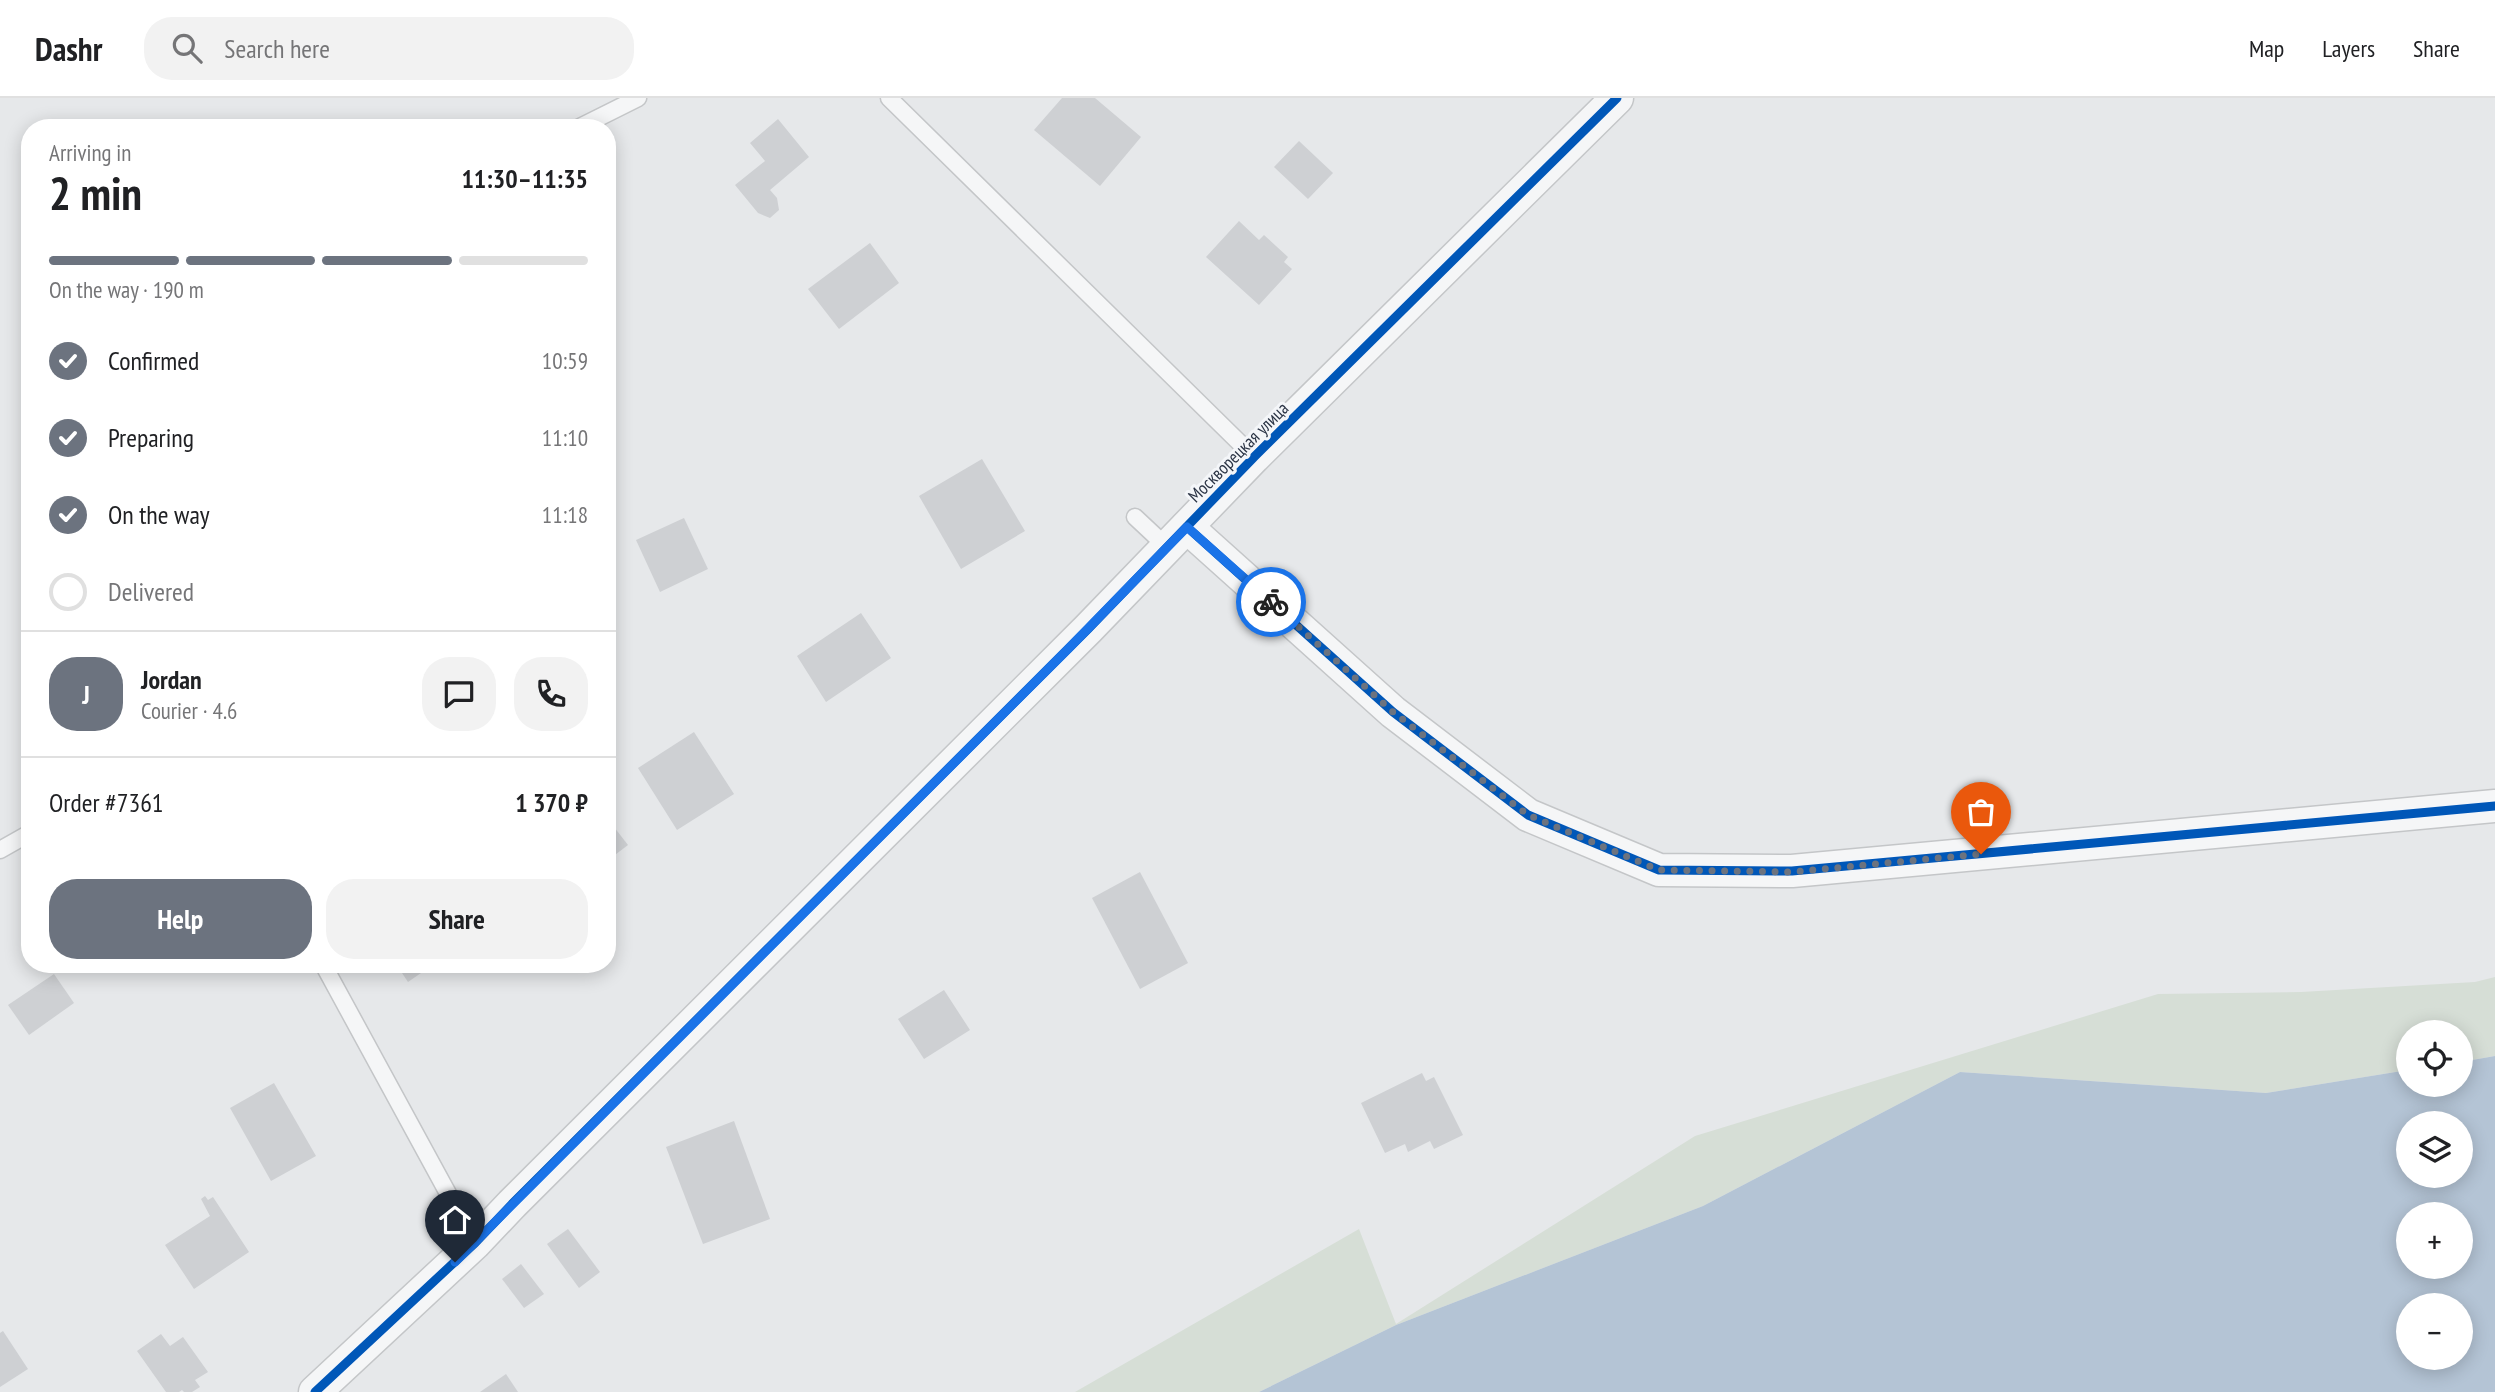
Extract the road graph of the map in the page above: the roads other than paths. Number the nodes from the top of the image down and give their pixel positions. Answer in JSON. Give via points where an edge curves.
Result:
{"nodes":[{"id":1,"x":638,"y":98,"type":"edge"},
{"id":2,"x":889,"y":98,"type":"edge"},
{"id":3,"x":1617,"y":98,"type":"edge"},
{"id":4,"x":596,"y":119,"type":"edge"},
{"id":5,"x":1254,"y":457,"type":"junction"},
{"id":6,"x":1135,"y":517,"type":"dead end"},
{"id":7,"x":1177,"y":537,"type":"junction"},
{"id":8,"x":2495,"y":806,"type":"edge"},
{"id":9,"x":21,"y":838,"type":"edge"},
{"id":10,"x":0,"y":850,"type":"edge"},
{"id":11,"x":328,"y":973,"type":"edge"},
{"id":12,"x":475,"y":1243,"type":"junction"},
{"id":13,"x":315,"y":1392,"type":"edge"}],
"edges":[{"from":1,"to":4,"type":"lane"},
{"from":2,"to":5,"type":"lane"},
{"from":3,"to":5,"type":"street","name":"Москворецкая улица"},
{"from":5,"to":7,"type":"street","name":"Москворецкая улица"},
{"from":6,"to":7,"type":"lane"},
{"from":7,"to":8,"type":"street","via":[[1528,815],[1659,870],[1792,872]]},
{"from":7,"to":12,"type":"street","name":"Москворецкая улица"},
{"from":9,"to":10,"type":"lane"},
{"from":11,"to":12,"type":"lane"},
{"from":12,"to":13,"type":"street","name":"Москворецкая улица"}]}
